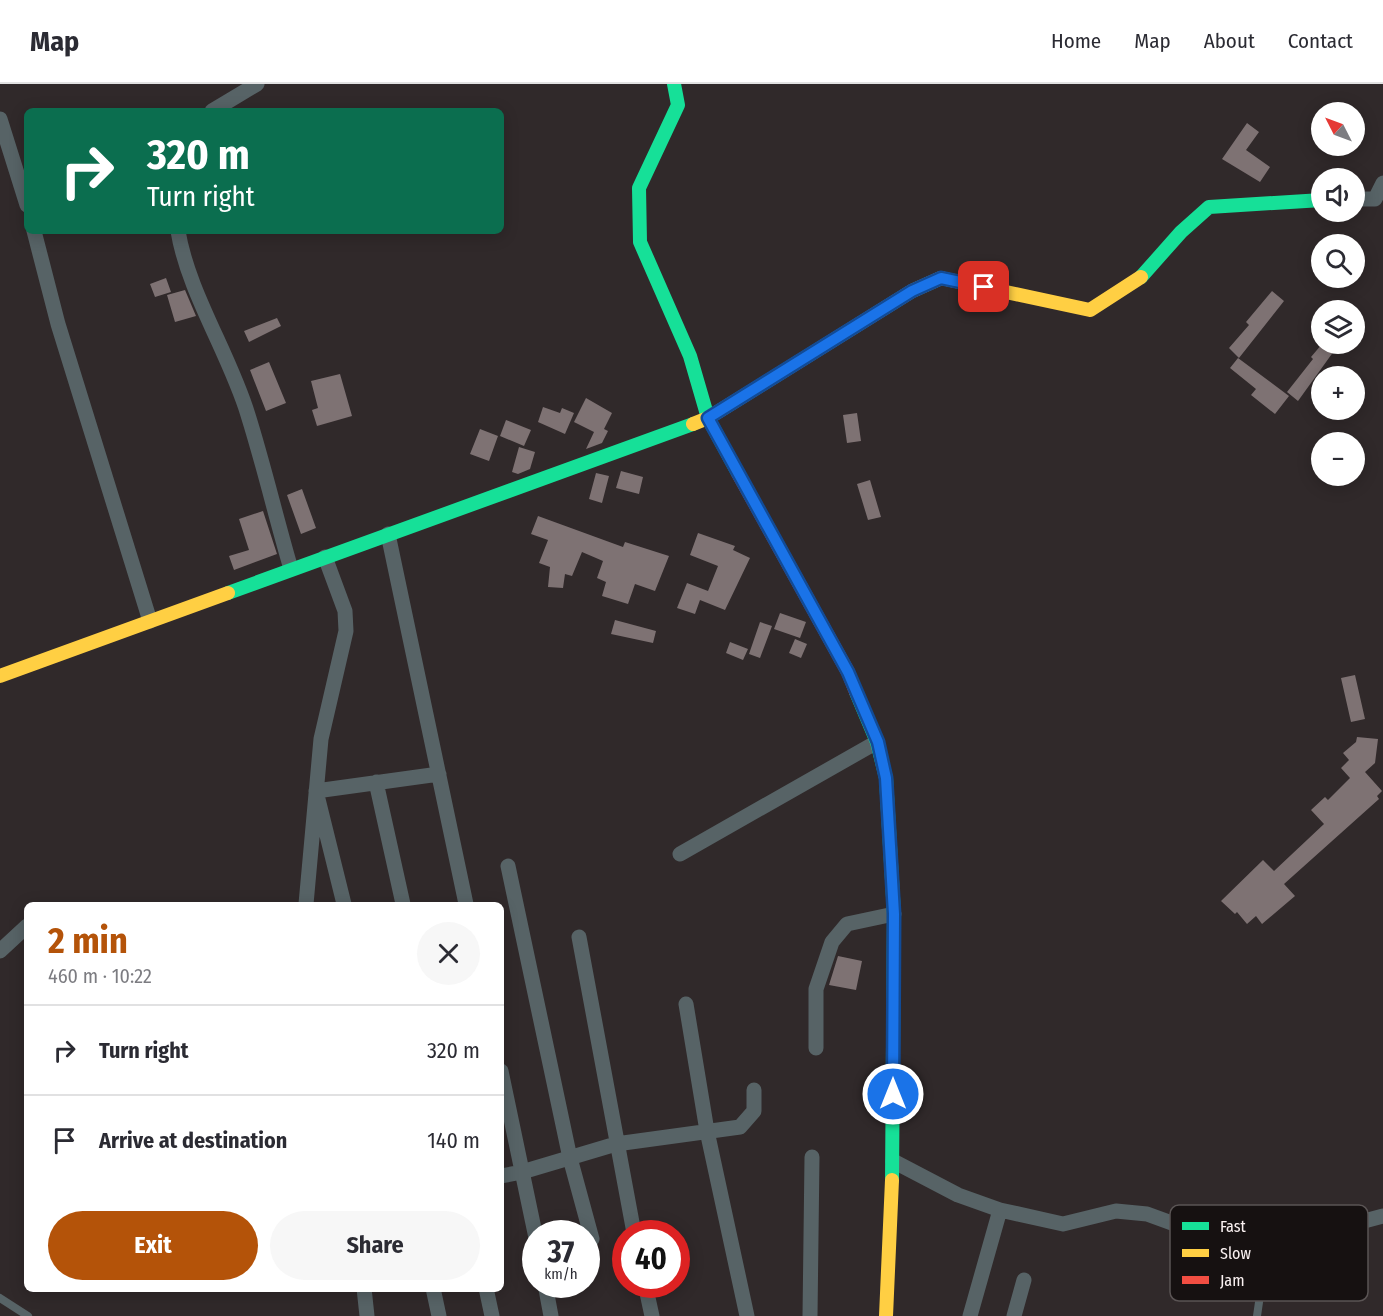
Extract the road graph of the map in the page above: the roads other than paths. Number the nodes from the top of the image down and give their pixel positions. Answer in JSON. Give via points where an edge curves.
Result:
{"nodes":[{"id":1,"x":257,"y":84,"type":"edge"},
{"id":2,"x":674,"y":84,"type":"edge"},
{"id":3,"x":217,"y":108,"type":"edge"},
{"id":4,"x":0,"y":119,"type":"edge"},
{"id":5,"x":1383,"y":183,"type":"edge"},
{"id":6,"x":24,"y":195,"type":"edge"},
{"id":7,"x":1365,"y":199,"type":"edge"},
{"id":8,"x":1311,"y":201,"type":"edge"},
{"id":9,"x":35,"y":234,"type":"edge"},
{"id":10,"x":179,"y":234,"type":"edge"},
{"id":11,"x":708,"y":418,"type":"junction"},
{"id":12,"x":388,"y":534,"type":"junction"},
{"id":13,"x":325,"y":557,"type":"junction"},
{"id":14,"x":291,"y":569,"type":"junction"},
{"id":15,"x":150,"y":621,"type":"junction"},
{"id":16,"x":0,"y":676,"type":"edge"},
{"id":17,"x":878,"y":742,"type":"junction"},
{"id":18,"x":438,"y":774,"type":"junction"},
{"id":19,"x":375,"y":782,"type":"junction"},
{"id":20,"x":316,"y":791,"type":"junction"},
{"id":21,"x":680,"y":854,"type":"dead end"},
{"id":22,"x":508,"y":866,"type":"dead end"},
{"id":23,"x":306,"y":902,"type":"edge"},
{"id":24,"x":344,"y":902,"type":"edge"},
{"id":25,"x":403,"y":902,"type":"edge"},
{"id":26,"x":466,"y":902,"type":"edge"},
{"id":27,"x":894,"y":914,"type":"junction"},
{"id":28,"x":24,"y":929,"type":"edge"},
{"id":29,"x":579,"y":937,"type":"dead end"},
{"id":30,"x":0,"y":951,"type":"edge"},
{"id":31,"x":686,"y":1004,"type":"dead end"},
{"id":32,"x":816,"y":1048,"type":"dead end"},
{"id":33,"x":504,"y":1085,"type":"edge"},
{"id":34,"x":754,"y":1090,"type":"dead end"},
{"id":35,"x":707,"y":1131,"type":"junction"},
{"id":36,"x":616,"y":1144,"type":"junction"},
{"id":37,"x":812,"y":1157,"type":"dead end"},
{"id":38,"x":570,"y":1158,"type":"junction"},
{"id":39,"x":893,"y":1161,"type":"junction"},
{"id":40,"x":522,"y":1172,"type":"junction"},
{"id":41,"x":504,"y":1175,"type":"edge"},
{"id":42,"x":1000,"y":1210,"type":"junction"},
{"id":43,"x":1383,"y":1216,"type":"edge"},
{"id":44,"x":532,"y":1220,"type":"edge"},
{"id":45,"x":587,"y":1220,"type":"edge"},
{"id":46,"x":631,"y":1220,"type":"edge"},
{"id":47,"x":1368,"y":1220,"type":"edge"},
{"id":48,"x":1170,"y":1222,"type":"edge"},
{"id":49,"x":1024,"y":1280,"type":"dead end"},
{"id":50,"x":364,"y":1292,"type":"edge"},
{"id":51,"x":433,"y":1292,"type":"edge"},
{"id":52,"x":487,"y":1292,"type":"edge"},
{"id":53,"x":0,"y":1298,"type":"edge"},
{"id":54,"x":548,"y":1298,"type":"edge"},
{"id":55,"x":648,"y":1298,"type":"edge"},
{"id":56,"x":1259,"y":1301,"type":"edge"},
{"id":57,"x":28,"y":1316,"type":"edge"},
{"id":58,"x":367,"y":1316,"type":"edge"},
{"id":59,"x":439,"y":1316,"type":"edge"},
{"id":60,"x":492,"y":1316,"type":"edge"},
{"id":61,"x":551,"y":1316,"type":"edge"},
{"id":62,"x":652,"y":1316,"type":"edge"},
{"id":63,"x":747,"y":1316,"type":"edge"},
{"id":64,"x":810,"y":1316,"type":"edge"},
{"id":65,"x":886,"y":1316,"type":"edge"},
{"id":66,"x":970,"y":1316,"type":"edge"},
{"id":67,"x":1014,"y":1316,"type":"edge"},
{"id":68,"x":1257,"y":1316,"type":"edge"}],
"edges":[{"from":1,"to":3,"type":"street"},
{"from":2,"to":11,"type":"street","via":[[678,105],[639,188],[640,242],[690,356]]},
{"from":4,"to":6,"type":"street"},
{"from":5,"to":7,"type":"street","via":[[1375,199]]},
{"from":8,"to":11,"type":"street","via":[[1209,207],[1137,282],[1090,310],[941,278],[912,291]]},
{"from":9,"to":15,"type":"street","via":[[58,324]]},
{"from":10,"to":14,"type":"street","via":[[201,304],[249,415]]},
{"from":11,"to":12,"type":"street"},
{"from":11,"to":17,"type":"street","via":[[848,672]]},
{"from":12,"to":13,"type":"street"},
{"from":12,"to":18,"type":"street"},
{"from":13,"to":14,"type":"street"},
{"from":13,"to":20,"type":"street","via":[[345,611],[346,631],[321,739]]},
{"from":14,"to":15,"type":"street"},
{"from":15,"to":16,"type":"street"},
{"from":17,"to":21,"type":"street"},
{"from":17,"to":27,"type":"street","via":[[886,778]]},
{"from":18,"to":19,"type":"street"},
{"from":18,"to":26,"type":"street"},
{"from":19,"to":20,"type":"street"},
{"from":19,"to":25,"type":"street"},
{"from":20,"to":23,"type":"street"},
{"from":20,"to":24,"type":"street"},
{"from":22,"to":38,"type":"street"},
{"from":27,"to":32,"type":"street","via":[[847,924],[832,942],[816,989]]},
{"from":27,"to":39,"type":"street"},
{"from":28,"to":30,"type":"street"},
{"from":29,"to":36,"type":"street"},
{"from":31,"to":35,"type":"street"},
{"from":33,"to":40,"type":"street"},
{"from":34,"to":35,"type":"street","via":[[754,1111],[748,1121],[740,1127]]},
{"from":35,"to":36,"type":"street"},
{"from":35,"to":63,"type":"street"},
{"from":36,"to":38,"type":"street"},
{"from":36,"to":46,"type":"street"},
{"from":37,"to":64,"type":"street"},
{"from":38,"to":40,"type":"street"},
{"from":38,"to":45,"type":"street"},
{"from":39,"to":42,"type":"street","via":[[958,1195]]},
{"from":39,"to":65,"type":"street"},
{"from":40,"to":41,"type":"street"},
{"from":40,"to":44,"type":"street"},
{"from":42,"to":48,"type":"street","via":[[1063,1224],[1116,1210],[1147,1214]]},
{"from":42,"to":66,"type":"street"},
{"from":43,"to":47,"type":"street"},
{"from":49,"to":67,"type":"street"},
{"from":50,"to":58,"type":"street"},
{"from":51,"to":59,"type":"street"},
{"from":52,"to":60,"type":"street"},
{"from":53,"to":57,"type":"lane"},
{"from":54,"to":61,"type":"street"},
{"from":55,"to":62,"type":"street"},
{"from":56,"to":68,"type":"lane"}]}
